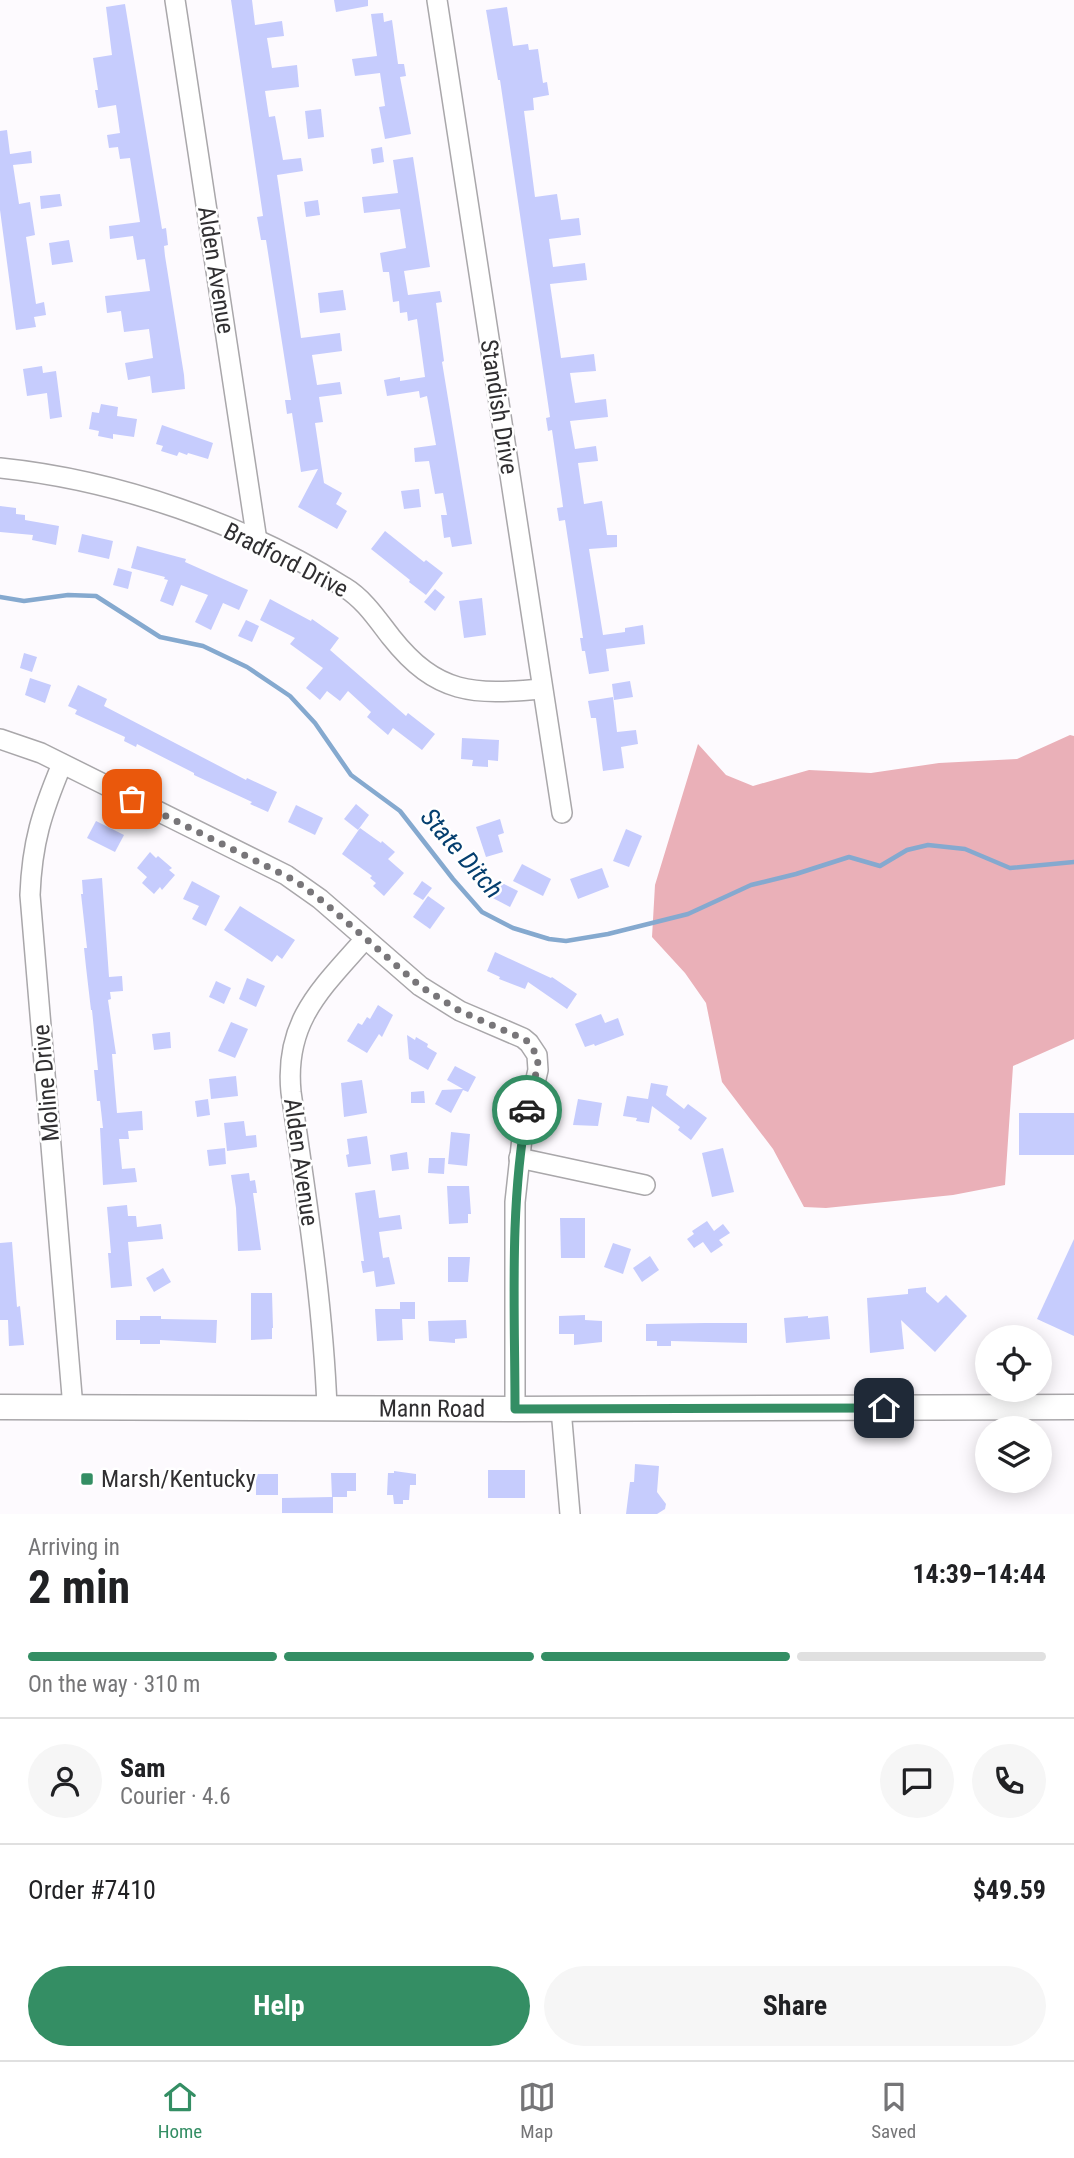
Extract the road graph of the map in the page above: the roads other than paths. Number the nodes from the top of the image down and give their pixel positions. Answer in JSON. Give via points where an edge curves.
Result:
{"nodes":[{"id":1,"x":175,"y":0,"type":"edge"},
{"id":2,"x":437,"y":0,"type":"edge"},
{"id":3,"x":0,"y":468,"type":"edge"},
{"id":4,"x":257,"y":541,"type":"junction"},
{"id":5,"x":542,"y":689,"type":"junction"},
{"id":6,"x":0,"y":739,"type":"edge"},
{"id":7,"x":62,"y":764,"type":"junction"},
{"id":8,"x":562,"y":813,"type":"dead end"},
{"id":9,"x":365,"y":939,"type":"junction"},
{"id":10,"x":519,"y":1158,"type":"junction"},
{"id":11,"x":645,"y":1185,"type":"dead end"},
{"id":12,"x":0,"y":1407,"type":"edge"},
{"id":13,"x":1074,"y":1407,"type":"edge"},
{"id":14,"x":73,"y":1408,"type":"junction"},
{"id":15,"x":327,"y":1408,"type":"junction"},
{"id":16,"x":515,"y":1409,"type":"junction"},
{"id":17,"x":561,"y":1409,"type":"junction"},
{"id":18,"x":570,"y":1514,"type":"edge"}],
"edges":[{"from":1,"to":4,"type":"street","name":"Alden Avenue"},
{"from":2,"to":5,"type":"street","name":"Standish Drive"},
{"from":3,"to":4,"type":"street","name":"Bradford Drive","via":[[140,497]]},
{"from":4,"to":5,"type":"street","name":"Bradford Drive","via":[[346,588],[408,657],[440,680],[478,692]]},
{"from":5,"to":8,"type":"street","name":"Standish Drive"},
{"from":6,"to":7,"type":"street"},
{"from":7,"to":9,"type":"street","via":[[286,875]]},
{"from":7,"to":14,"type":"street","name":"Moline Drive","via":[[40,820],[30,895]]},
{"from":9,"to":10,"type":"street","via":[[420,986],[473,1017],[523,1038],[534,1051],[538,1070]]},
{"from":9,"to":15,"type":"street","name":"Alden Avenue","via":[[309,1007],[290,1058],[320,1296]]},
{"from":10,"to":11,"type":"street"},
{"from":10,"to":16,"type":"street"},
{"from":12,"to":14,"type":"main road","name":"Mann Road"},
{"from":13,"to":17,"type":"main road","name":"Mann Road"},
{"from":14,"to":15,"type":"main road","name":"Mann Road"},
{"from":15,"to":16,"type":"main road","name":"Mann Road"},
{"from":16,"to":17,"type":"main road","name":"Mann Road"},
{"from":17,"to":18,"type":"street"}]}
